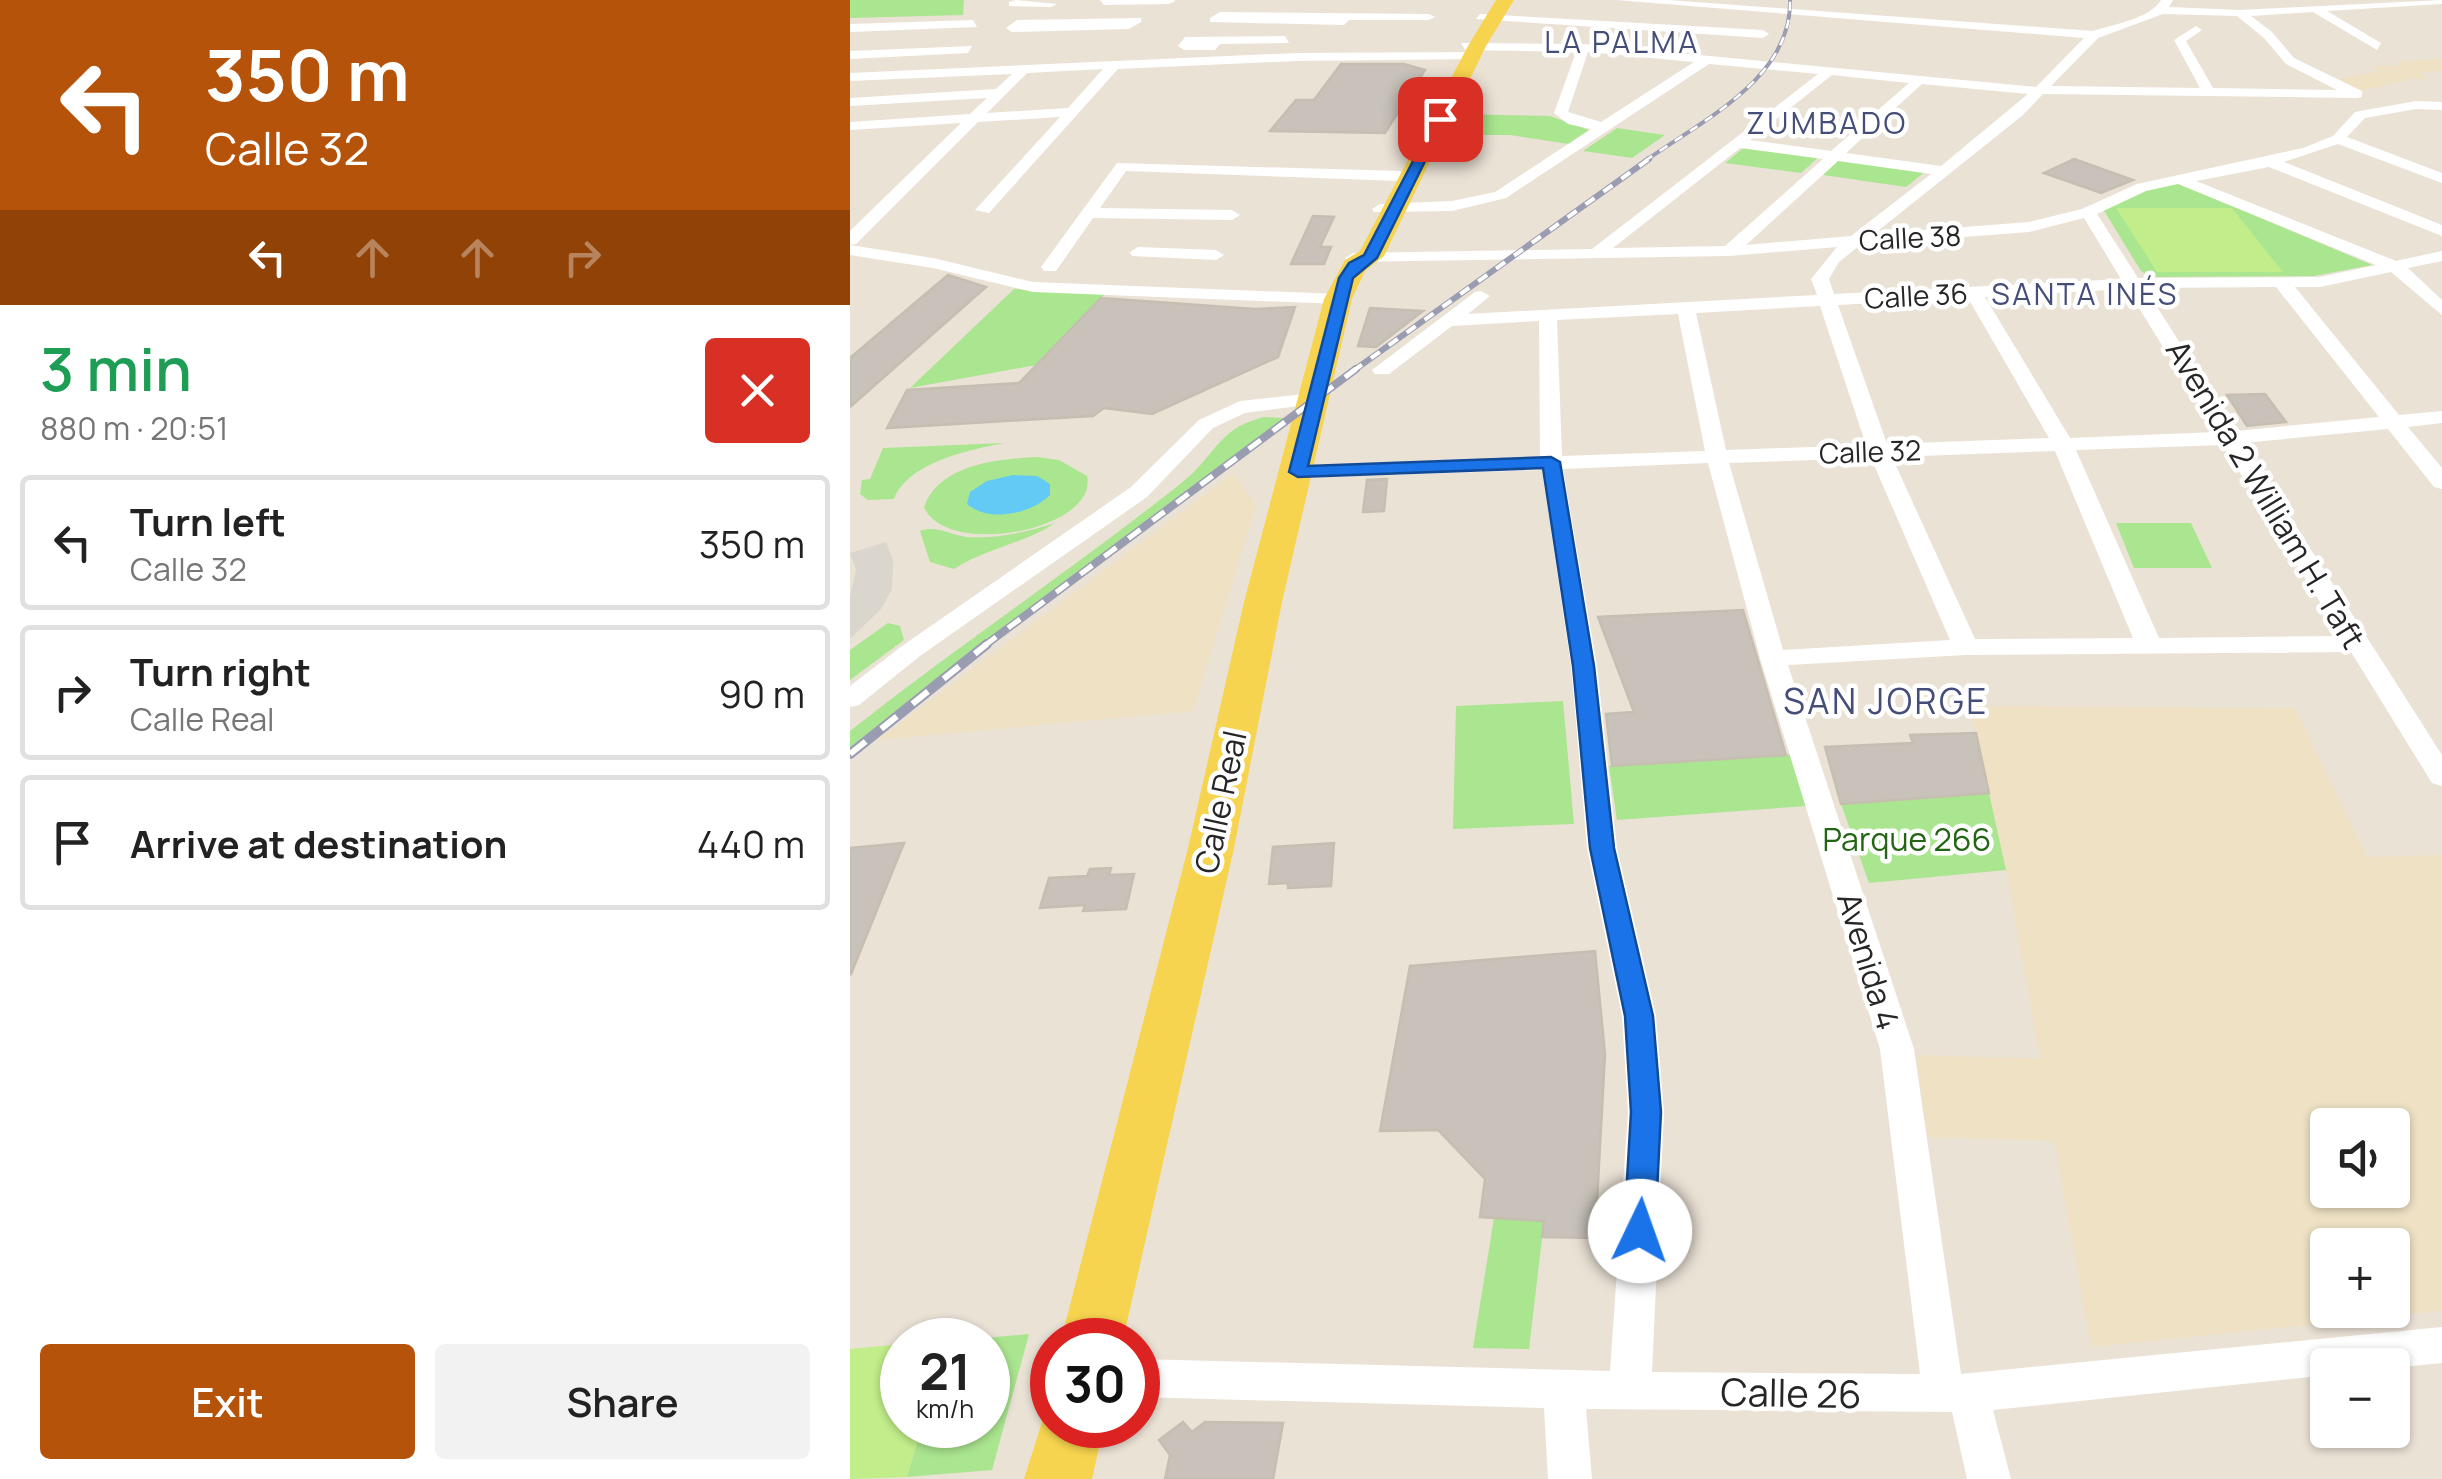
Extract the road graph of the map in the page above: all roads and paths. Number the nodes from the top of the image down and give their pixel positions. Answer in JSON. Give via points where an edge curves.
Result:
{"nodes":[{"id":1,"x":1031,"y":0,"type":"edge"},
{"id":2,"x":1622,"y":0,"type":"edge"},
{"id":3,"x":2179,"y":0,"type":"edge"},
{"id":4,"x":1170,"y":1,"type":"edge"},
{"id":5,"x":2442,"y":1,"type":"edge"},
{"id":6,"x":1086,"y":2,"type":"edge"},
{"id":7,"x":2384,"y":2,"type":"edge"},
{"id":8,"x":1069,"y":3,"type":"dead end"},
{"id":9,"x":2164,"y":5,"type":"edge"},
{"id":10,"x":1493,"y":9,"type":"edge"},
{"id":11,"x":2195,"y":10,"type":"junction"},
{"id":12,"x":2316,"y":10,"type":"junction"},
{"id":13,"x":1771,"y":11,"type":"junction"},
{"id":14,"x":2218,"y":13,"type":"junction"},
{"id":15,"x":2240,"y":13,"type":"junction"},
{"id":16,"x":1410,"y":17,"type":"junction"},
{"id":17,"x":1343,"y":21,"type":"junction"},
{"id":18,"x":2138,"y":21,"type":"junction"},
{"id":19,"x":1133,"y":22,"type":"junction"},
{"id":20,"x":2253,"y":22,"type":"junction"},
{"id":21,"x":850,"y":28,"type":"edge"},
{"id":22,"x":1400,"y":31,"type":"dead end"},
{"id":23,"x":1418,"y":32,"type":"dead end"},
{"id":24,"x":1762,"y":34,"type":"junction"},
{"id":25,"x":2094,"y":34,"type":"junction"},
{"id":26,"x":1305,"y":44,"type":"junction"},
{"id":27,"x":1389,"y":46,"type":"dead end"},
{"id":28,"x":1407,"y":46,"type":"dead end"},
{"id":29,"x":2377,"y":46,"type":"dead end"},
{"id":30,"x":1583,"y":48,"type":"junction"},
{"id":31,"x":968,"y":49,"type":"junction"},
{"id":32,"x":1469,"y":51,"type":"junction"},
{"id":33,"x":1096,"y":54,"type":"junction"},
{"id":34,"x":850,"y":55,"type":"edge"},
{"id":35,"x":1013,"y":55,"type":"dead end"},
{"id":36,"x":1706,"y":60,"type":"junction"},
{"id":37,"x":1115,"y":64,"type":"junction"},
{"id":38,"x":1746,"y":64,"type":"junction"},
{"id":39,"x":1025,"y":68,"type":"junction"},
{"id":40,"x":966,"y":71,"type":"junction"},
{"id":41,"x":1827,"y":73,"type":"junction"},
{"id":42,"x":850,"y":77,"type":"edge"},
{"id":43,"x":1917,"y":82,"type":"junction"},
{"id":44,"x":2041,"y":90,"type":"junction"},
{"id":45,"x":1000,"y":93,"type":"junction"},
{"id":46,"x":2210,"y":93,"type":"junction"},
{"id":47,"x":2358,"y":94,"type":"junction"},
{"id":48,"x":850,"y":102,"type":"edge"},
{"id":49,"x":2416,"y":105,"type":"junction"},
{"id":50,"x":2442,"y":106,"type":"edge"},
{"id":51,"x":1069,"y":112,"type":"junction"},
{"id":52,"x":2442,"y":116,"type":"edge"},
{"id":53,"x":975,"y":118,"type":"junction"},
{"id":54,"x":876,"y":124,"type":"junction"},
{"id":55,"x":850,"y":126,"type":"edge"},
{"id":56,"x":1604,"y":127,"type":"junction"},
{"id":57,"x":2338,"y":139,"type":"junction"},
{"id":58,"x":1738,"y":142,"type":"junction"},
{"id":59,"x":850,"y":146,"type":"edge"},
{"id":60,"x":1835,"y":156,"type":"junction"},
{"id":61,"x":2270,"y":162,"type":"junction"},
{"id":62,"x":1218,"y":170,"type":"junction"},
{"id":63,"x":1944,"y":171,"type":"junction"},
{"id":64,"x":1402,"y":174,"type":"junction"},
{"id":65,"x":2442,"y":178,"type":"edge"},
{"id":66,"x":2178,"y":179,"type":"junction"},
{"id":67,"x":1206,"y":188,"type":"dead end"},
{"id":68,"x":1386,"y":209,"type":"junction"},
{"id":69,"x":983,"y":210,"type":"dead end"},
{"id":70,"x":2088,"y":212,"type":"junction"},
{"id":71,"x":1090,"y":213,"type":"junction"},
{"id":72,"x":1232,"y":215,"type":"dead end"},
{"id":73,"x":2442,"y":231,"type":"edge"},
{"id":74,"x":850,"y":240,"type":"edge"},
{"id":75,"x":1858,"y":240,"type":"junction"},
{"id":76,"x":850,"y":250,"type":"edge"},
{"id":77,"x":1729,"y":251,"type":"junction"},
{"id":78,"x":1138,"y":252,"type":"dead end"},
{"id":79,"x":1594,"y":254,"type":"junction"},
{"id":80,"x":2442,"y":256,"type":"edge"},
{"id":81,"x":1359,"y":261,"type":"junction"},
{"id":82,"x":1050,"y":267,"type":"dead end"},
{"id":83,"x":2396,"y":267,"type":"junction"},
{"id":84,"x":1204,"y":268,"type":"junction"},
{"id":85,"x":2281,"y":282,"type":"junction"},
{"id":86,"x":2136,"y":283,"type":"junction"},
{"id":87,"x":1974,"y":292,"type":"junction"},
{"id":88,"x":1481,"y":296,"type":"dead end"},
{"id":89,"x":1338,"y":299,"type":"junction"},
{"id":90,"x":1826,"y":300,"type":"junction"},
{"id":91,"x":1686,"y":308,"type":"junction"},
{"id":92,"x":2442,"y":310,"type":"edge"},
{"id":93,"x":1548,"y":316,"type":"junction"},
{"id":94,"x":1448,"y":321,"type":"junction"},
{"id":95,"x":1382,"y":370,"type":"dead end"},
{"id":96,"x":1314,"y":399,"type":"junction"},
{"id":97,"x":2442,"y":417,"type":"edge"},
{"id":98,"x":2394,"y":423,"type":"junction"},
{"id":99,"x":2233,"y":438,"type":"junction"},
{"id":100,"x":2063,"y":444,"type":"junction"},
{"id":101,"x":1878,"y":450,"type":"junction"},
{"id":102,"x":1717,"y":457,"type":"junction"},
{"id":103,"x":1551,"y":462,"type":"junction"},
{"id":104,"x":1298,"y":472,"type":"junction"},
{"id":105,"x":2442,"y":482,"type":"edge"},
{"id":106,"x":2356,"y":644,"type":"junction"},
{"id":107,"x":2150,"y":645,"type":"junction"},
{"id":108,"x":1966,"y":647,"type":"junction"},
{"id":109,"x":1773,"y":658,"type":"junction"},
{"id":110,"x":850,"y":699,"type":"edge"},
{"id":111,"x":2442,"y":778,"type":"edge"},
{"id":112,"x":1097,"y":1318,"type":"edge"},
{"id":113,"x":2442,"y":1345,"type":"edge"},
{"id":114,"x":1160,"y":1378,"type":"edge"},
{"id":115,"x":1564,"y":1390,"type":"junction"},
{"id":116,"x":1630,"y":1390,"type":"junction"},
{"id":117,"x":1955,"y":1393,"type":"junction"},
{"id":118,"x":1065,"y":1448,"type":"edge"},
{"id":119,"x":1058,"y":1479,"type":"edge"},
{"id":120,"x":1570,"y":1479,"type":"edge"},
{"id":121,"x":1988,"y":1479,"type":"edge"}],
"edges":[{"from":1,"to":8,"type":"street","via":[[1013,4]]},
{"from":2,"to":13,"type":"street"},
{"from":3,"to":11,"type":"street"},
{"from":4,"to":6,"type":"street"},
{"from":4,"to":19,"type":"street"},
{"from":5,"to":7,"type":"street"},
{"from":7,"to":12,"type":"street"},
{"from":9,"to":11,"type":"street"},
{"from":9,"to":18,"type":"street"},
{"from":10,"to":24,"type":"street"},
{"from":10,"to":32,"type":"main road","name":"Calle Real"},
{"from":11,"to":14,"type":"street"},
{"from":12,"to":15,"type":"street"},
{"from":12,"to":29,"type":"street"},
{"from":13,"to":24,"type":"street"},
{"from":13,"to":25,"type":"street"},
{"from":14,"to":15,"type":"street"},
{"from":14,"to":20,"type":"street"},
{"from":15,"to":20,"type":"street"},
{"from":16,"to":17,"type":"street"},
{"from":16,"to":22,"type":"street"},
{"from":16,"to":23,"type":"street","via":[[1429,17]]},
{"from":17,"to":17,"type":"street","via":[[1220,15],[1214,20]]},
{"from":17,"to":26,"type":"street"},
{"from":18,"to":25,"type":"street"},
{"from":18,"to":46,"type":"street","via":[[2196,30],[2180,40]]},
{"from":19,"to":19,"type":"street","via":[[1017,24],[1012,28]]},
{"from":19,"to":33,"type":"street"},
{"from":20,"to":47,"type":"street","via":[[2290,61]]},
{"from":21,"to":31,"type":"street","via":[[974,18]]},
{"from":24,"to":38,"type":"street"},
{"from":25,"to":44,"type":"street"},
{"from":26,"to":26,"type":"street","via":[[1185,41],[1184,46]]},
{"from":26,"to":32,"type":"street"},
{"from":26,"to":37,"type":"street"},
{"from":27,"to":28,"type":"street"},
{"from":30,"to":32,"type":"street"},
{"from":30,"to":36,"type":"street"},
{"from":30,"to":56,"type":"street","via":[[1561,113]]},
{"from":31,"to":34,"type":"street"},
{"from":31,"to":40,"type":"street"},
{"from":32,"to":64,"type":"main road","name":"Calle Real"},
{"from":32,"to":68,"type":"main road","name":"Calle Real"},
{"from":33,"to":35,"type":"street"},
{"from":33,"to":37,"type":"street"},
{"from":33,"to":39,"type":"street"},
{"from":36,"to":38,"type":"street"},
{"from":36,"to":56,"type":"street"},
{"from":37,"to":51,"type":"street"},
{"from":38,"to":41,"type":"street"},
{"from":39,"to":40,"type":"street"},
{"from":39,"to":45,"type":"street"},
{"from":40,"to":42,"type":"street"},
{"from":41,"to":43,"type":"street"},
{"from":41,"to":58,"type":"street"},
{"from":43,"to":44,"type":"street"},
{"from":43,"to":60,"type":"street"},
{"from":44,"to":46,"type":"street"},
{"from":44,"to":63,"type":"street"},
{"from":45,"to":48,"type":"street"},
{"from":45,"to":53,"type":"street"},
{"from":46,"to":47,"type":"street"},
{"from":47,"to":49,"type":"street"},
{"from":49,"to":50,"type":"street","name":"Calle 38"},
{"from":49,"to":52,"type":"street"},
{"from":49,"to":57,"type":"street","name":"Calle 38","via":[[2360,115]]},
{"from":51,"to":53,"type":"street"},
{"from":51,"to":69,"type":"street"},
{"from":53,"to":54,"type":"street"},
{"from":53,"to":74,"type":"street"},
{"from":54,"to":55,"type":"street"},
{"from":54,"to":59,"type":"street"},
{"from":56,"to":68,"type":"street","via":[[1500,196]]},
{"from":57,"to":61,"type":"street","name":"Calle 38"},
{"from":57,"to":65,"type":"street"},
{"from":58,"to":60,"type":"street"},
{"from":58,"to":79,"type":"street"},
{"from":60,"to":63,"type":"street"},
{"from":60,"to":77,"type":"street"},
{"from":61,"to":66,"type":"street","name":"Calle 38"},
{"from":61,"to":73,"type":"street"},
{"from":62,"to":64,"type":"street"},
{"from":62,"to":67,"type":"street"},
{"from":62,"to":71,"type":"street","via":[[1122,166]]},
{"from":63,"to":75,"type":"street"},
{"from":64,"to":68,"type":"main road","name":"Calle Real"},
{"from":66,"to":70,"type":"street","name":"Calle 38","via":[[2127,192]]},
{"from":66,"to":83,"type":"street"},
{"from":68,"to":81,"type":"main road","name":"Calle Real"},
{"from":70,"to":75,"type":"street","name":"Calle 38","via":[[1969,235]]},
{"from":70,"to":86,"type":"street","name":"Avenida 2 William H. Taft"},
{"from":71,"to":72,"type":"street"},
{"from":71,"to":82,"type":"street"},
{"from":75,"to":77,"type":"street","name":"Calle 38"},
{"from":75,"to":90,"type":"street","via":[[1826,266],[1820,279]]},
{"from":76,"to":84,"type":"street","via":[[1016,285]]},
{"from":77,"to":79,"type":"street","name":"Calle 38"},
{"from":78,"to":84,"type":"street"},
{"from":79,"to":81,"type":"street","name":"Calle 38"},
{"from":80,"to":83,"type":"street","name":"Calle 36"},
{"from":81,"to":89,"type":"main road","name":"Calle Real"},
{"from":83,"to":85,"type":"street","name":"Calle 36","via":[[2343,279]]},
{"from":83,"to":92,"type":"street"},
{"from":84,"to":89,"type":"street"},
{"from":85,"to":86,"type":"street","name":"Calle 36"},
{"from":85,"to":98,"type":"street"},
{"from":86,"to":87,"type":"street","name":"Calle 36"},
{"from":86,"to":99,"type":"street","name":"Avenida 2 William H. Taft"},
{"from":87,"to":90,"type":"street","name":"Calle 36"},
{"from":87,"to":100,"type":"street"},
{"from":88,"to":94,"type":"street"},
{"from":89,"to":96,"type":"main road","name":"Calle Real"},
{"from":90,"to":91,"type":"street","name":"Calle 36"},
{"from":90,"to":101,"type":"street"},
{"from":91,"to":93,"type":"street","name":"Calle 36"},
{"from":91,"to":102,"type":"street","name":"Avenida 4"},
{"from":93,"to":94,"type":"street","name":"Calle 36"},
{"from":93,"to":103,"type":"street"},
{"from":94,"to":95,"type":"street"},
{"from":96,"to":104,"type":"main road","name":"Calle Real"},
{"from":96,"to":110,"type":"street","via":[[1240,407],[1206,424],[1139,492]]},
{"from":97,"to":98,"type":"street","name":"Calle 32"},
{"from":98,"to":99,"type":"street","name":"Calle 32"},
{"from":98,"to":105,"type":"street"},
{"from":99,"to":100,"type":"street","name":"Calle 32"},
{"from":99,"to":106,"type":"street","name":"Avenida 2 William H. Taft"},
{"from":100,"to":101,"type":"street","name":"Calle 32"},
{"from":100,"to":107,"type":"street"},
{"from":101,"to":102,"type":"street","name":"Calle 32"},
{"from":101,"to":108,"type":"street"},
{"from":102,"to":103,"type":"street","name":"Calle 32"},
{"from":102,"to":109,"type":"street","name":"Avenida 4"},
{"from":103,"to":104,"type":"street","name":"Calle 32"},
{"from":103,"to":116,"type":"street","via":[[1584,666],[1602,848],[1639,1016],[1646,1112]]},
{"from":104,"to":112,"type":"main road","name":"Calle Real"},
{"from":106,"to":107,"type":"street"},
{"from":106,"to":111,"type":"street","name":"Avenida 2 William H. Taft"},
{"from":107,"to":108,"type":"street"},
{"from":108,"to":109,"type":"street"},
{"from":109,"to":117,"type":"street","name":"Avenida 4","via":[[1897,1049]]},
{"from":113,"to":117,"type":"street","name":"Calle 26"},
{"from":114,"to":115,"type":"street","name":"Calle 26"},
{"from":115,"to":116,"type":"street","name":"Calle 26"},
{"from":115,"to":120,"type":"street"},
{"from":116,"to":117,"type":"street","name":"Calle 26"},
{"from":117,"to":121,"type":"street","name":"Avenida 4"},
{"from":118,"to":119,"type":"main road"}]}
